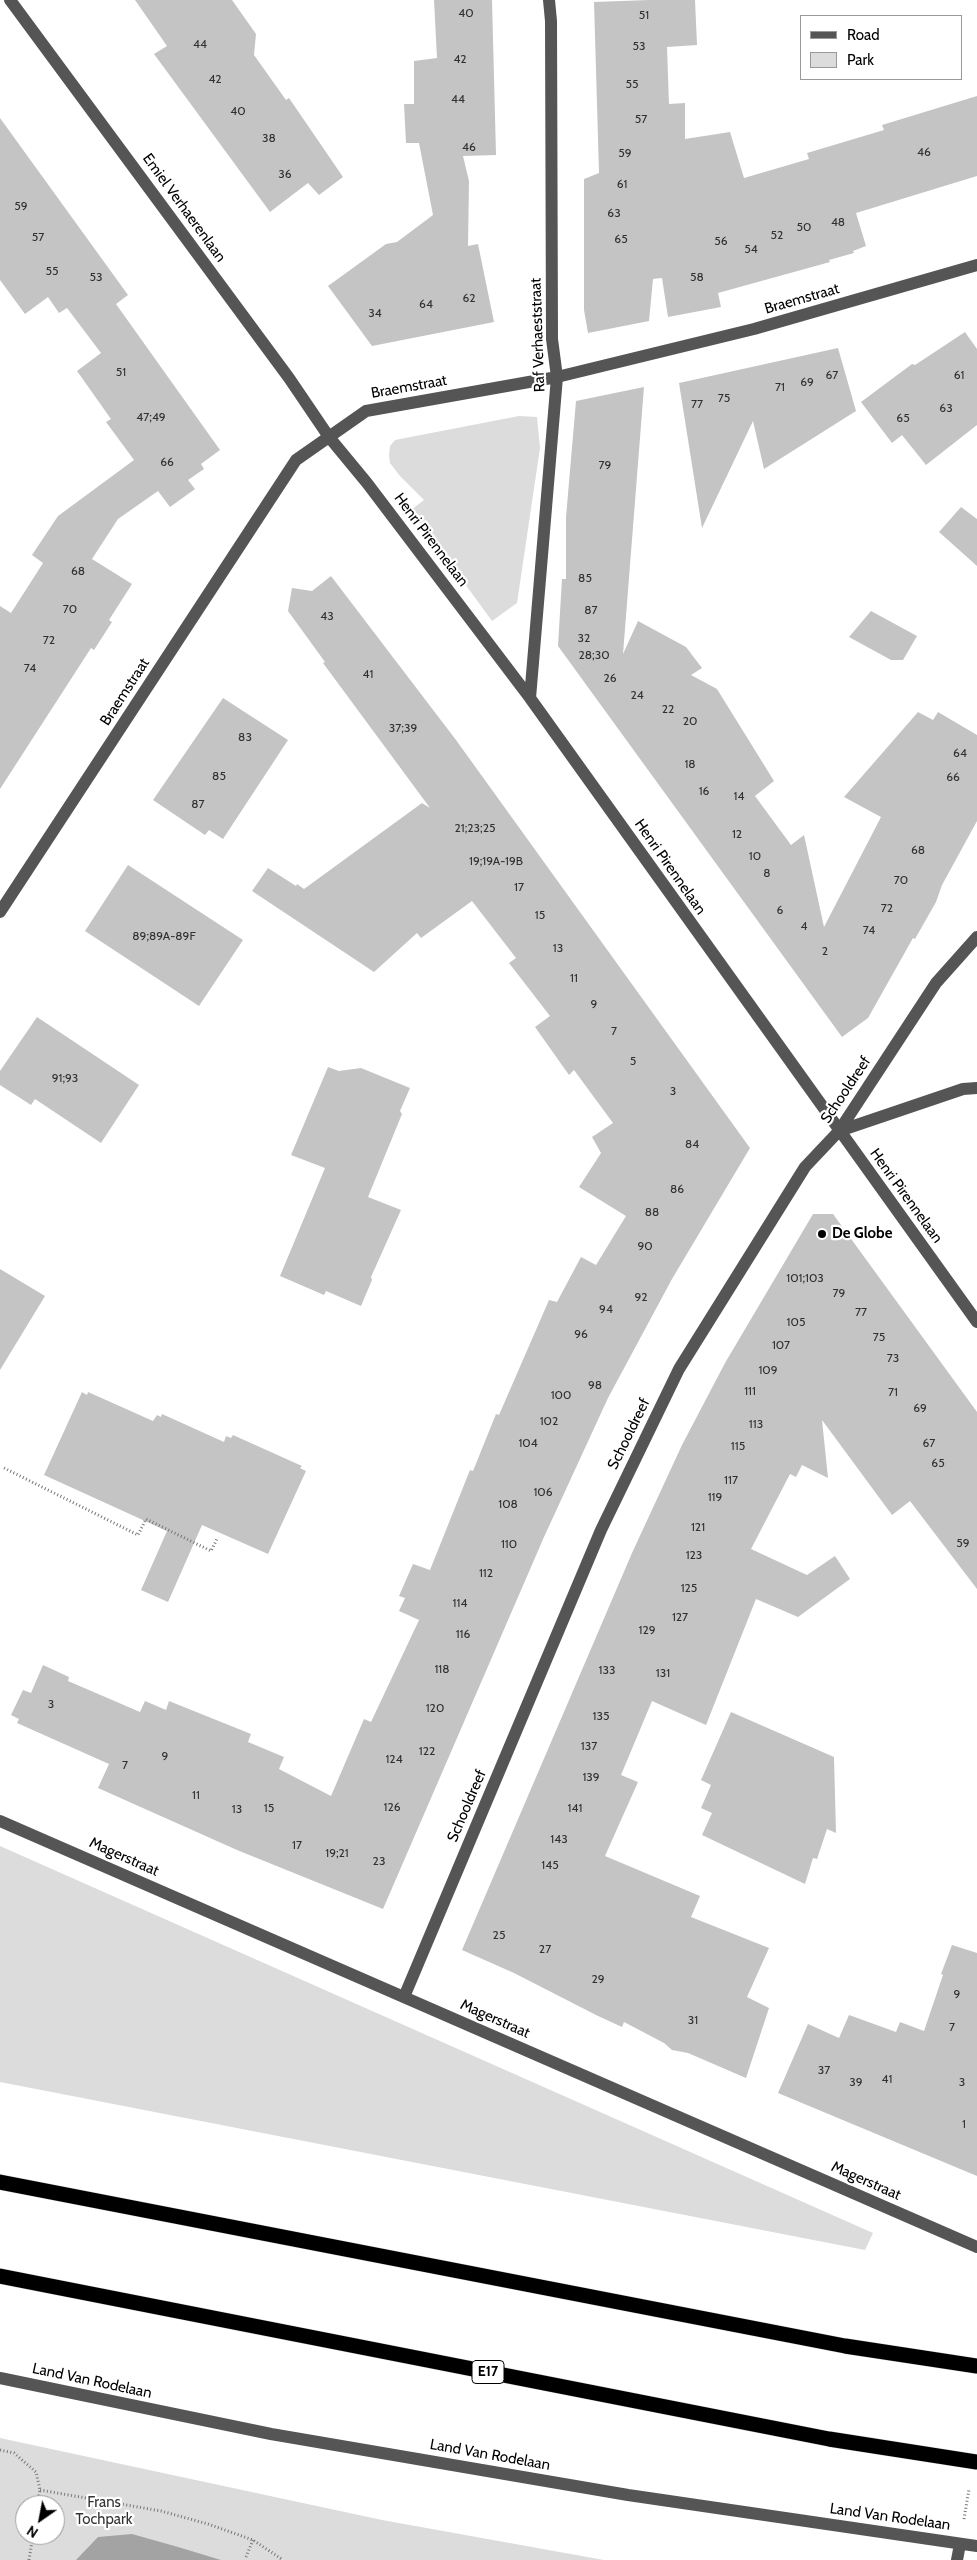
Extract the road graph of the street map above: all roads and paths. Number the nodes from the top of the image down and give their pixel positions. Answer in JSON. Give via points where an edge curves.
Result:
{"nodes":[{"id":1,"x":10,"y":0,"type":"edge"},
{"id":2,"x":549,"y":0,"type":"edge"},
{"id":3,"x":977,"y":265,"type":"edge"},
{"id":4,"x":557,"y":377,"type":"junction"},
{"id":5,"x":329,"y":436,"type":"junction"},
{"id":6,"x":530,"y":698,"type":"junction"},
{"id":7,"x":0,"y":912,"type":"edge"},
{"id":8,"x":977,"y":938,"type":"edge"},
{"id":9,"x":977,"y":1088,"type":"edge"},
{"id":10,"x":839,"y":1131,"type":"junction"},
{"id":11,"x":977,"y":1322,"type":"edge"},
{"id":12,"x":4,"y":1468,"type":"dead end"},
{"id":13,"x":217,"y":1539,"type":"dead end"},
{"id":14,"x":0,"y":1820,"type":"edge"},
{"id":15,"x":404,"y":1997,"type":"junction"},
{"id":16,"x":0,"y":2182,"type":"edge"},
{"id":17,"x":977,"y":2247,"type":"edge"},
{"id":18,"x":0,"y":2276,"type":"edge"},
{"id":19,"x":977,"y":2366,"type":"edge"},
{"id":20,"x":0,"y":2378,"type":"edge"},
{"id":21,"x":0,"y":2450,"type":"edge"},
{"id":22,"x":977,"y":2462,"type":"edge"},
{"id":23,"x":970,"y":2485,"type":"dead end"},
{"id":24,"x":40,"y":2490,"type":"junction"},
{"id":25,"x":39,"y":2495,"type":"edge"},
{"id":26,"x":253,"y":2540,"type":"junction"},
{"id":27,"x":960,"y":2544,"type":"junction"},
{"id":28,"x":31,"y":2545,"type":"edge"},
{"id":29,"x":977,"y":2546,"type":"edge"},
{"id":30,"x":246,"y":2557,"type":"dead end"},
{"id":31,"x":29,"y":2560,"type":"edge"},
{"id":32,"x":282,"y":2560,"type":"edge"},
{"id":33,"x":957,"y":2560,"type":"edge"}],
"edges":[{"from":1,"to":5,"type":"street","name":"Emiel Verhaerenlaan"},
{"from":2,"to":4,"type":"street","name":"Raf Verhaeststraat","via":[[552,21],[552,339]]},
{"from":3,"to":4,"type":"street","name":"Braemstraat","via":[[754,330]]},
{"from":4,"to":5,"type":"street","name":"Braemstraat","via":[[366,411]]},
{"from":4,"to":6,"type":"street","name":"Raf Verhaeststraat"},
{"from":5,"to":6,"type":"street","name":"Henri Pirennelaan"},
{"from":5,"to":7,"type":"street","name":"Braemstraat","via":[[296,460]]},
{"from":6,"to":10,"type":"street","name":"Henri Pirennelaan"},
{"from":8,"to":10,"type":"street","name":"Schooldreef","via":[[936,983]]},
{"from":9,"to":10,"type":"street","via":[[963,1089]]},
{"from":10,"to":11,"type":"street","name":"Henri Pirennelaan"},
{"from":10,"to":15,"type":"street","name":"Schooldreef","via":[[805,1167],[679,1369],[601,1530]]},
{"from":12,"to":13,"type":"path","via":[[138,1535],[146,1519],[211,1551]]},
{"from":14,"to":15,"type":"street","name":"Magerstraat"},
{"from":15,"to":17,"type":"street","name":"Magerstraat"},
{"from":16,"to":19,"type":"highway","via":[[845,2346]]},
{"from":18,"to":22,"type":"highway","number":"E17","bridge":true,"via":[[829,2439]]},
{"from":20,"to":27,"type":"street","name":"Land Van Rodelaan","via":[[271,2434],[609,2492]]},
{"from":21,"to":24,"type":"path","via":[[14,2453],[36,2472]]},
{"from":23,"to":27,"type":"path"},
{"from":24,"to":25,"type":"path"},
{"from":24,"to":26,"type":"path","via":[[161,2511]]},
{"from":26,"to":30,"type":"path"},
{"from":26,"to":32,"type":"path"},
{"from":27,"to":29,"type":"street","name":"Land Van Rodelaan"},
{"from":27,"to":33,"type":"street"},
{"from":28,"to":31,"type":"path"}]}
